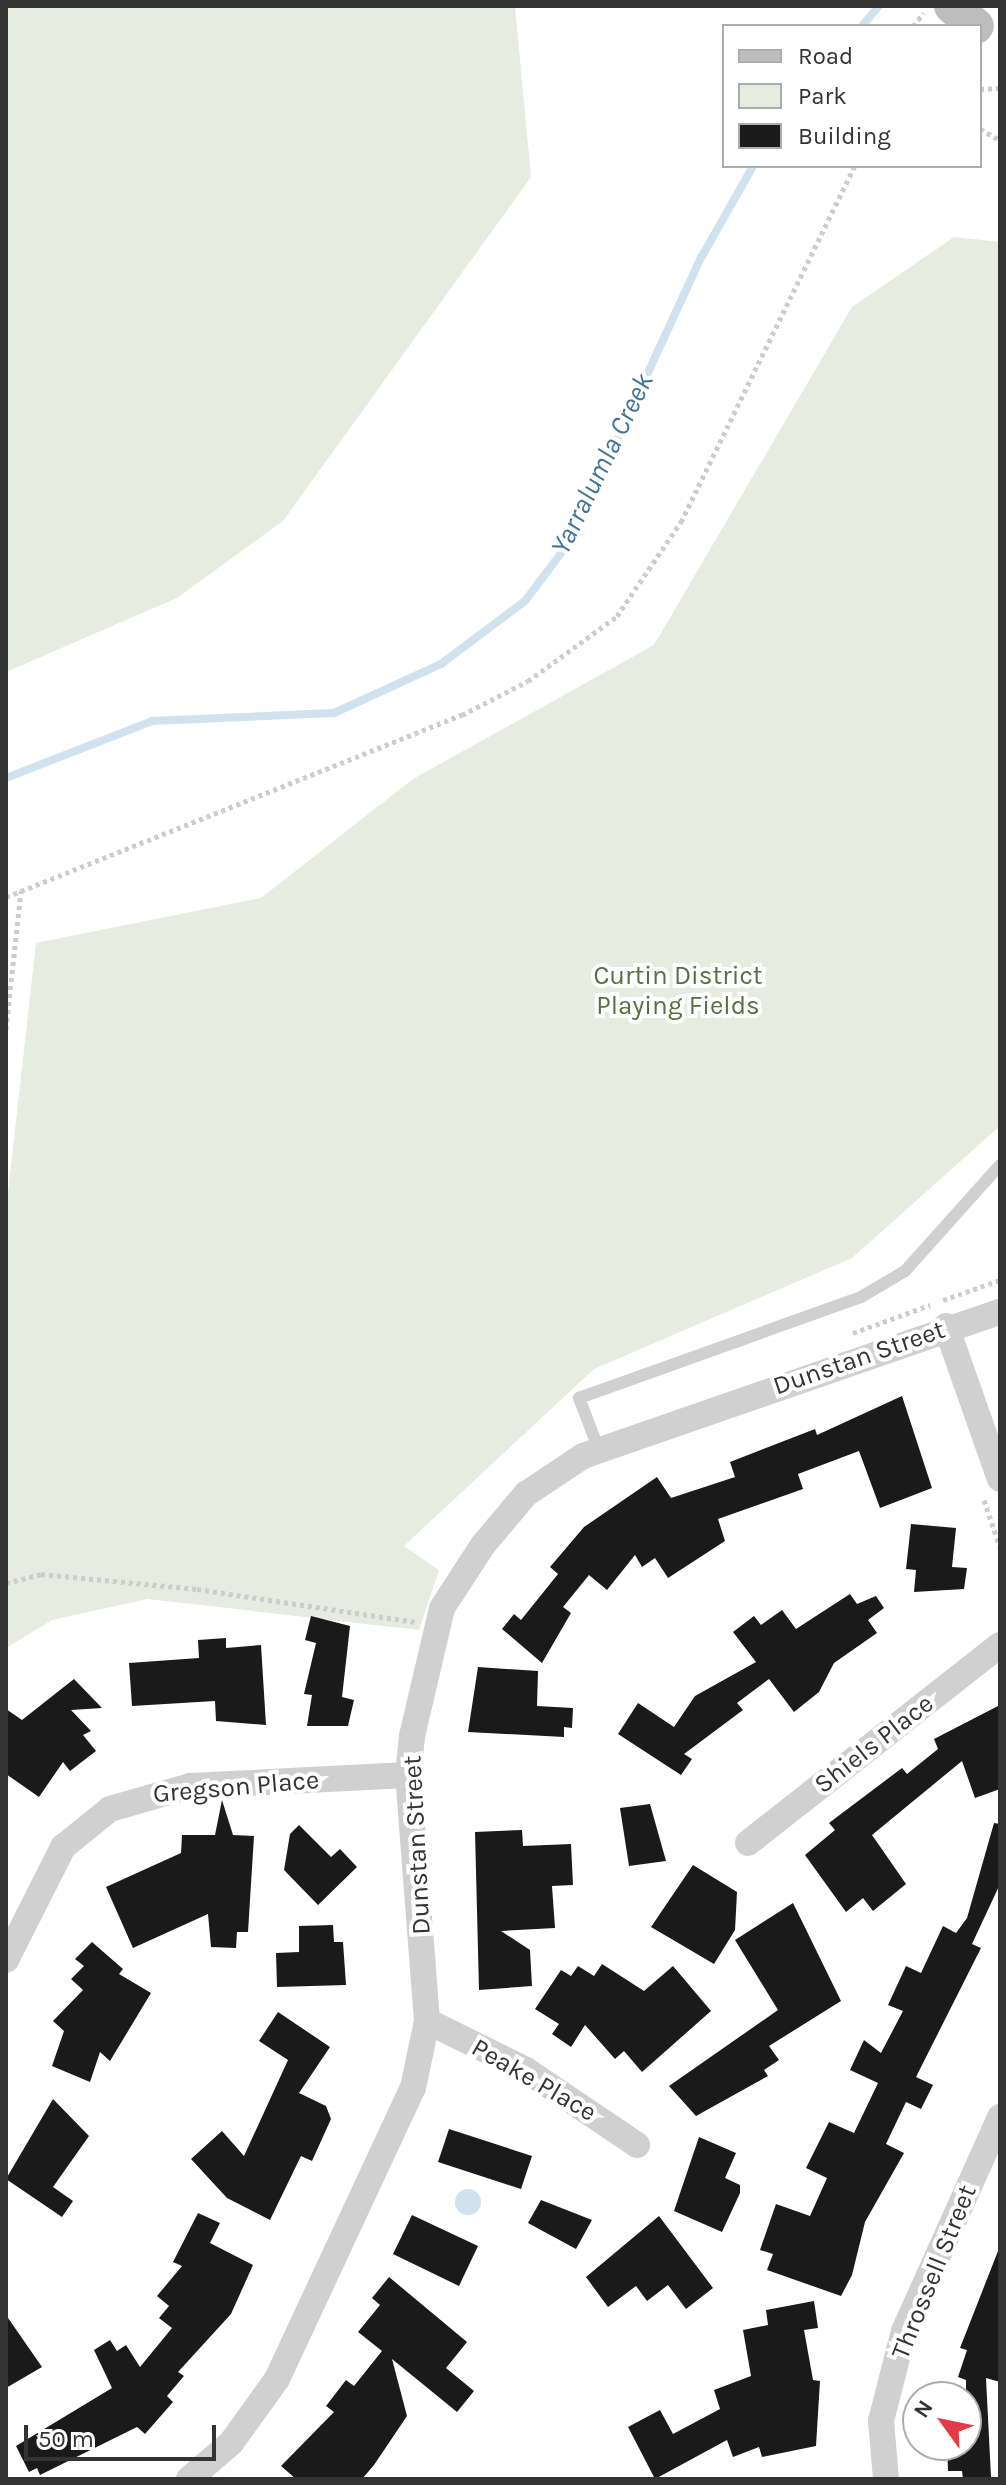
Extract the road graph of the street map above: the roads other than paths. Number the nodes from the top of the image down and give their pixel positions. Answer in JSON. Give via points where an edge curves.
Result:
{"nodes":[{"id":1,"x":952,"y":6,"type":"edge"},
{"id":2,"x":973,"y":24,"type":"edge"},
{"id":3,"x":982,"y":31,"type":"edge"},
{"id":4,"x":1000,"y":46,"type":"edge"},
{"id":5,"x":1000,"y":1165,"type":"edge"},
{"id":6,"x":1000,"y":1312,"type":"edge"},
{"id":7,"x":946,"y":1326,"type":"junction"},
{"id":8,"x":599,"y":1450,"type":"junction"},
{"id":9,"x":990,"y":1484,"type":"edge"},
{"id":10,"x":1000,"y":1645,"type":"edge"},
{"id":11,"x":408,"y":1775,"type":"junction"},
{"id":12,"x":748,"y":1843,"type":"dead end"},
{"id":13,"x":6,"y":1960,"type":"edge"},
{"id":14,"x":427,"y":2021,"type":"junction"},
{"id":15,"x":1000,"y":2117,"type":"edge"},
{"id":16,"x":637,"y":2145,"type":"dead end"},
{"id":17,"x":189,"y":2479,"type":"edge"},
{"id":18,"x":886,"y":2479,"type":"edge"}],
"edges":[{"from":1,"to":2,"type":"main road"},
{"from":3,"to":4,"type":"main road"},
{"from":5,"to":8,"type":"lane","via":[[905,1271],[861,1297],[579,1398]]},
{"from":6,"to":7,"type":"street","name":"Dunstan Street"},
{"from":7,"to":8,"type":"street","name":"Dunstan Street"},
{"from":7,"to":9,"type":"street"},
{"from":8,"to":11,"type":"street","name":"Dunstan Street","via":[[526,1494],[483,1545],[437,1624]]},
{"from":10,"to":12,"type":"street","name":"Shiels Place"},
{"from":11,"to":13,"type":"street","name":"Gregson Place","via":[[190,1786],[120,1804],[63,1847]]},
{"from":11,"to":14,"type":"street","name":"Dunstan Street"},
{"from":14,"to":16,"type":"street","name":"Peake Place","via":[[526,2070]]},
{"from":14,"to":17,"type":"street","name":"Dunstan Street","via":[[391,2142],[308,2321],[231,2443]]},
{"from":15,"to":18,"type":"street","name":"Throssell Street","via":[[904,2331],[881,2421]]}]}
